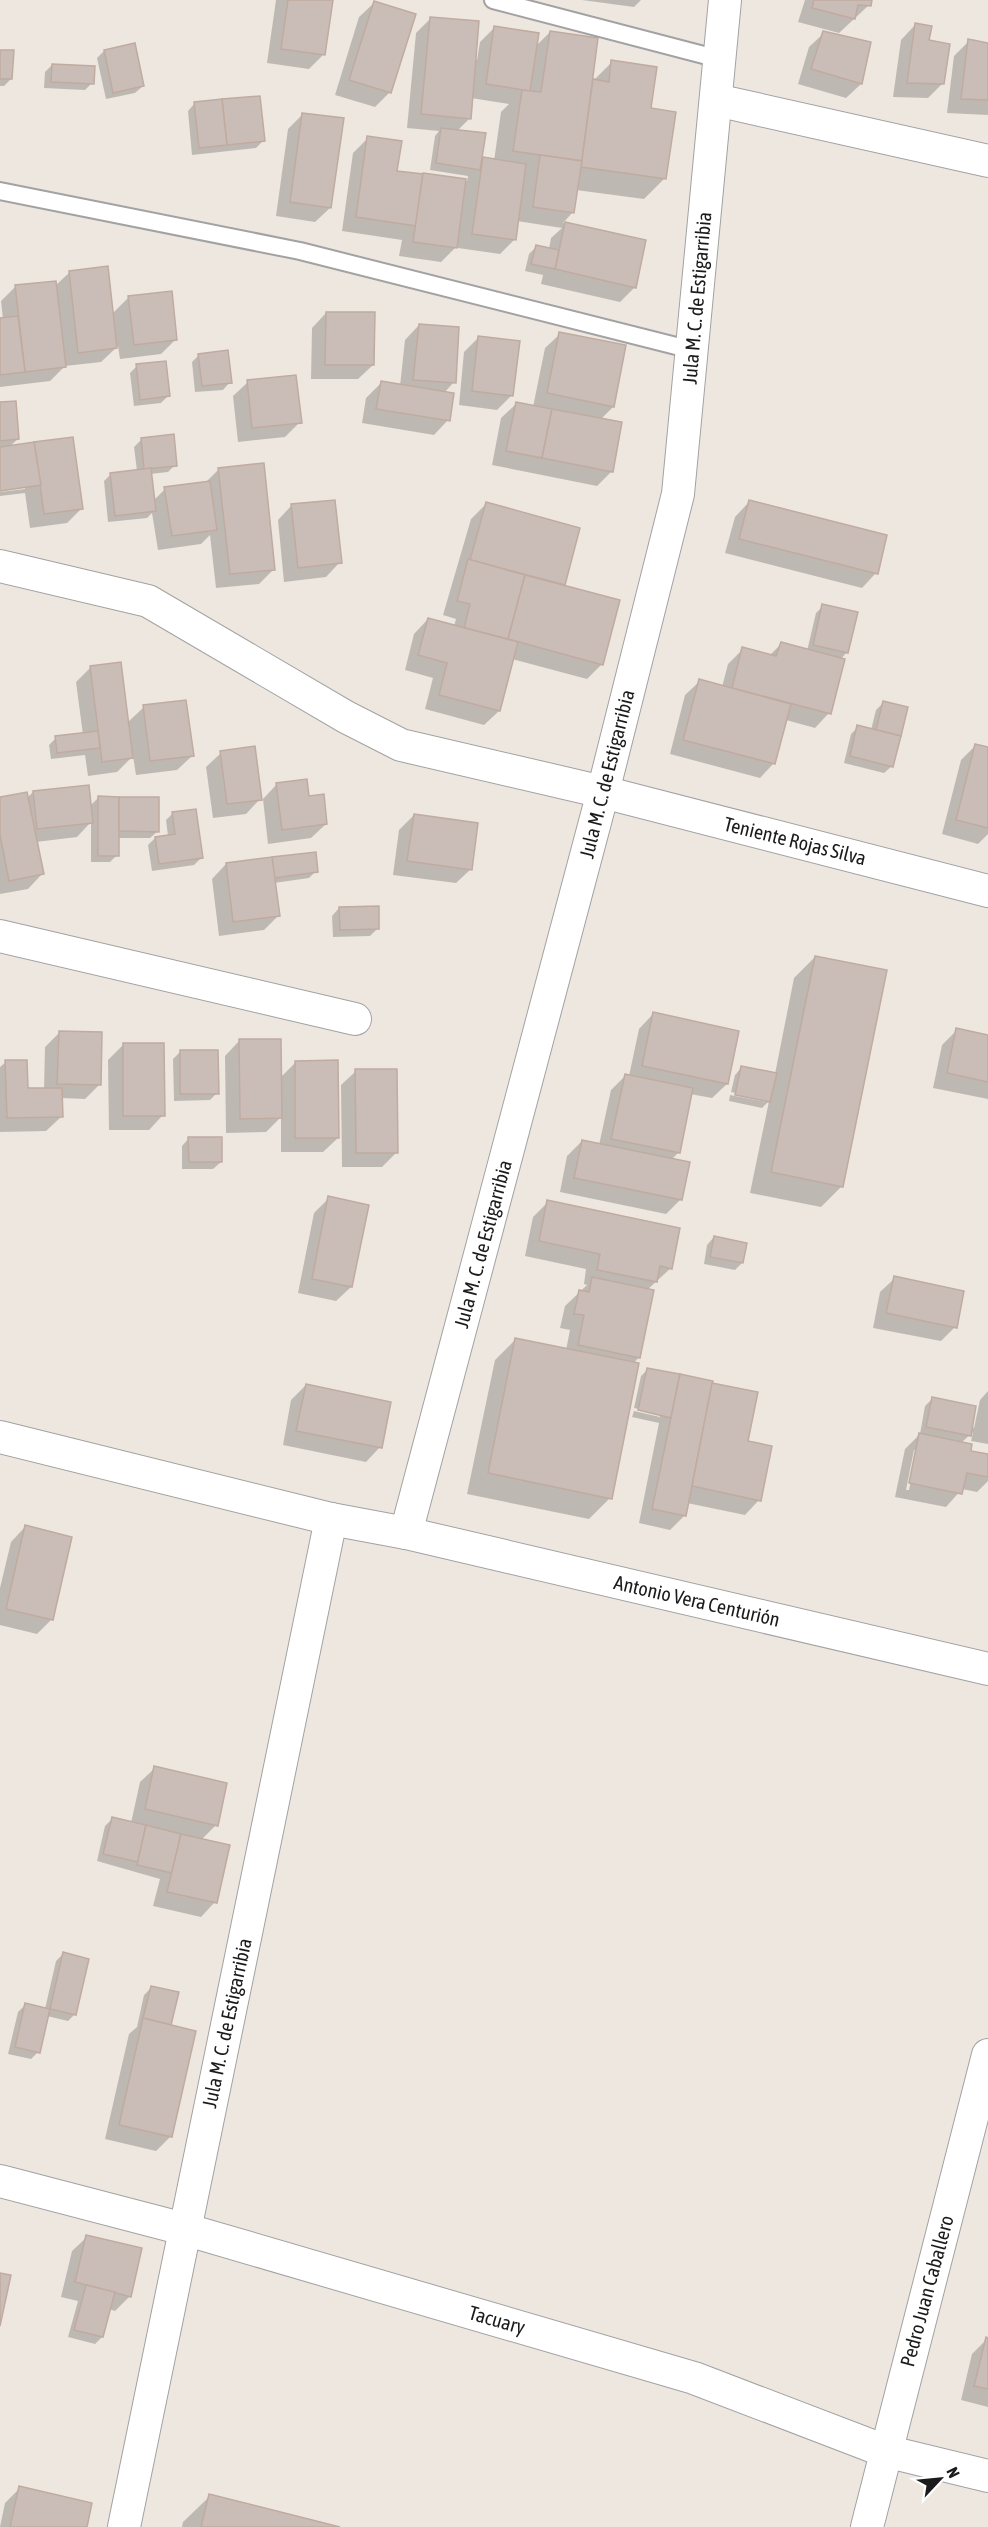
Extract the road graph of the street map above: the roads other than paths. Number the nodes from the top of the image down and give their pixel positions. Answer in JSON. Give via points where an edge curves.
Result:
{"nodes":[{"id":1,"x":493,"y":0,"type":"edge"},
{"id":2,"x":725,"y":0,"type":"edge"},
{"id":3,"x":719,"y":59,"type":"junction"},
{"id":4,"x":716,"y":100,"type":"junction"},
{"id":5,"x":988,"y":161,"type":"edge"},
{"id":6,"x":0,"y":191,"type":"edge"},
{"id":7,"x":692,"y":350,"type":"junction"},
{"id":8,"x":0,"y":566,"type":"edge"},
{"id":9,"x":603,"y":792,"type":"junction"},
{"id":10,"x":988,"y":891,"type":"edge"},
{"id":11,"x":0,"y":936,"type":"edge"},
{"id":12,"x":355,"y":1019,"type":"dead end"},
{"id":13,"x":0,"y":1437,"type":"edge"},
{"id":14,"x":330,"y":1519,"type":"junction"},
{"id":15,"x":406,"y":1533,"type":"junction"},
{"id":16,"x":988,"y":1669,"type":"edge"},
{"id":17,"x":988,"y":2055,"type":"edge"},
{"id":18,"x":0,"y":2181,"type":"edge"},
{"id":19,"x":184,"y":2229,"type":"junction"},
{"id":20,"x":885,"y":2451,"type":"junction"},
{"id":21,"x":988,"y":2476,"type":"edge"},
{"id":22,"x":123,"y":2527,"type":"edge"},
{"id":23,"x":867,"y":2527,"type":"edge"}],
"edges":[{"from":1,"to":3,"type":"lane"},
{"from":2,"to":3,"type":"street","name":"Jula M. C. de Estigarribia"},
{"from":3,"to":4,"type":"street","name":"Jula M. C. de Estigarribia"},
{"from":4,"to":5,"type":"street"},
{"from":4,"to":7,"type":"street","name":"Jula M. C. de Estigarribia"},
{"from":6,"to":7,"type":"lane","via":[[300,251]]},
{"from":7,"to":9,"type":"street","name":"Jula M. C. de Estigarribia","via":[[678,494]]},
{"from":8,"to":9,"type":"street","name":"Teniente Rojas Silva","via":[[148,602],[401,746]]},
{"from":9,"to":10,"type":"street","name":"Teniente Rojas Silva"},
{"from":9,"to":15,"type":"street","name":"Jula M. C. de Estigarribia"},
{"from":11,"to":12,"type":"street"},
{"from":13,"to":14,"type":"street","name":"Antonio Vera Centurión"},
{"from":14,"to":15,"type":"street","name":"Antonio Vera Centurión"},
{"from":14,"to":19,"type":"street","name":"Jula M. C. de Estigarribia"},
{"from":15,"to":16,"type":"street","name":"Antonio Vera Centurión"},
{"from":17,"to":20,"type":"street","name":"Pedro Juan Caballero"},
{"from":18,"to":19,"type":"street","name":"Tacuary"},
{"from":19,"to":20,"type":"street","name":"Tacuary","via":[[694,2378]]},
{"from":19,"to":22,"type":"street","name":"Jula M. C. de Estigarribia"},
{"from":20,"to":21,"type":"street","name":"Tacuary"},
{"from":20,"to":23,"type":"street","name":"Pedro Juan Caballero"}]}
